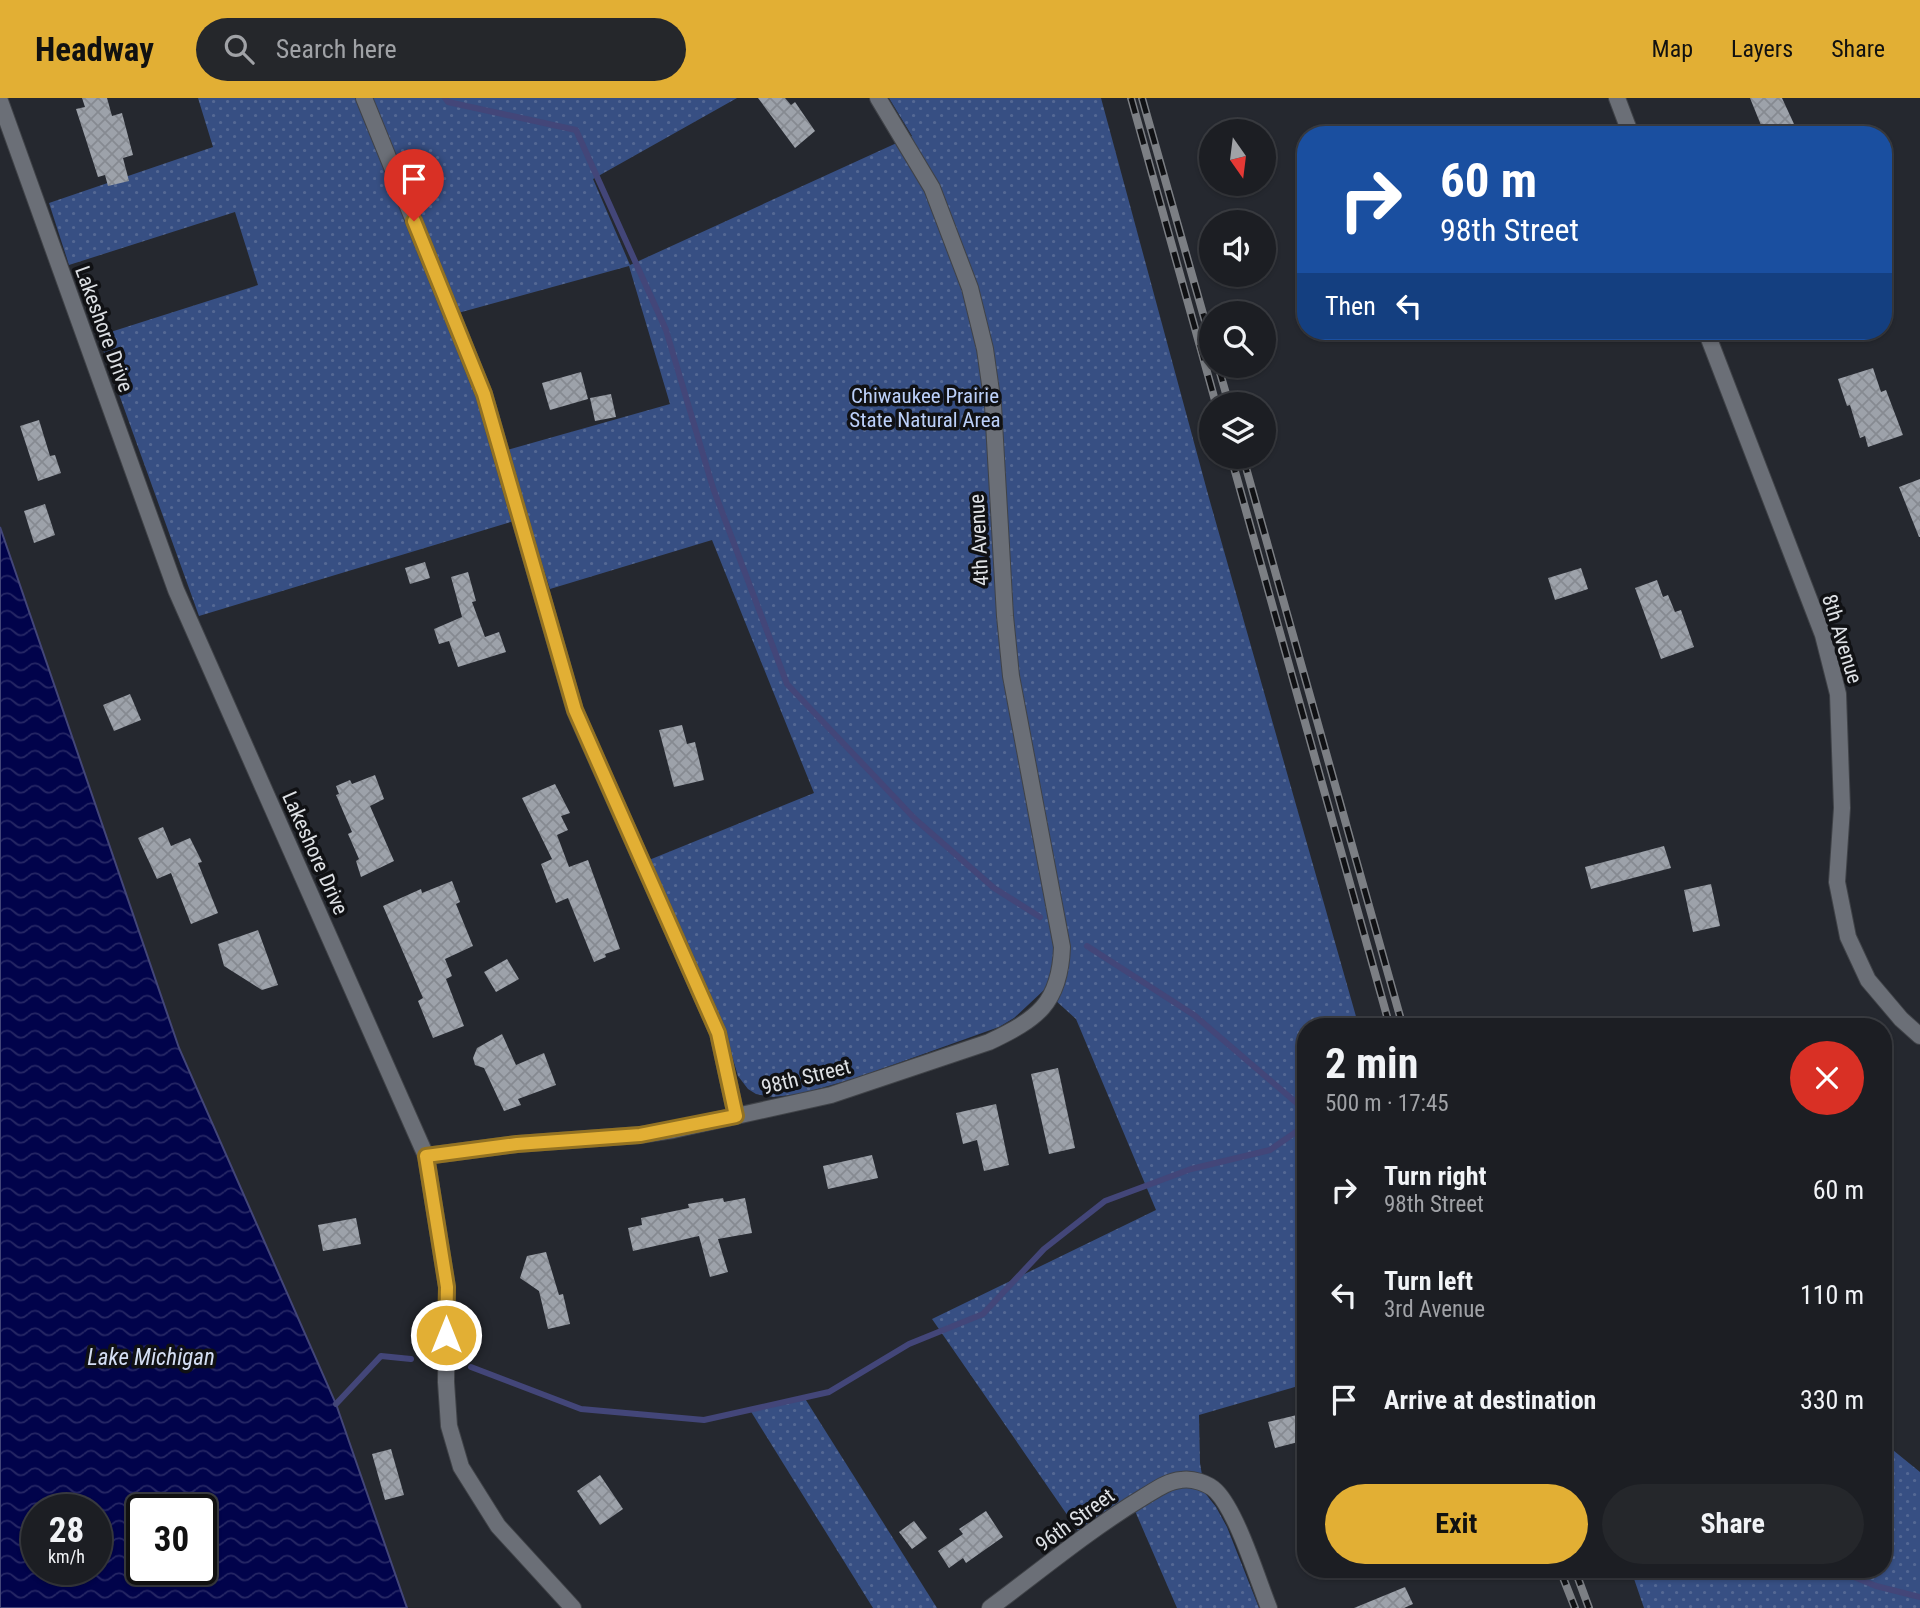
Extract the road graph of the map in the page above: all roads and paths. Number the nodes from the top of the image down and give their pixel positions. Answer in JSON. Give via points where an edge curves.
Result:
{"nodes":[{"id":1,"x":364,"y":98,"type":"edge"},
{"id":2,"x":878,"y":98,"type":"edge"},
{"id":3,"x":1617,"y":98,"type":"edge"},
{"id":4,"x":0,"y":101,"type":"edge"},
{"id":5,"x":1628,"y":126,"type":"edge"},
{"id":6,"x":1709,"y":340,"type":"edge"},
{"id":7,"x":1052,"y":998,"type":"joint"},
{"id":8,"x":1920,"y":1036,"type":"edge"},
{"id":9,"x":736,"y":1116,"type":"junction"},
{"id":10,"x":426,"y":1156,"type":"junction"},
{"id":11,"x":573,"y":1608,"type":"edge"},
{"id":12,"x":990,"y":1608,"type":"edge"},
{"id":13,"x":1269,"y":1608,"type":"edge"}],
"edges":[{"from":1,"to":9,"type":"street","via":[[484,394],[575,710],[718,1033]]},
{"from":2,"to":7,"type":"street","name":"4th Avenue","via":[[937,200],[970,288],[985,349],[993,405],[1011,676],[1062,947]]},
{"from":3,"to":5,"type":"street"},
{"from":4,"to":10,"type":"street","name":"Lakeshore Drive","via":[[176,590]]},
{"from":6,"to":8,"type":"street","name":"8th Avenue","via":[[1823,635],[1838,695],[1842,808],[1837,882],[1848,937],[1868,980]]},
{"from":7,"to":9,"type":"street","name":"98th Street","via":[[1013,1030],[945,1058],[831,1095]]},
{"from":9,"to":10,"type":"street","name":"98th Street","via":[[640,1135]]},
{"from":10,"to":11,"type":"street","name":"Lakeshore Drive","via":[[447,1287],[446,1382],[454,1447],[461,1467],[498,1526]]},
{"from":12,"to":13,"type":"street","name":"96th Street","via":[[1113,1516],[1172,1482],[1191,1480],[1216,1491],[1227,1507]]}]}
